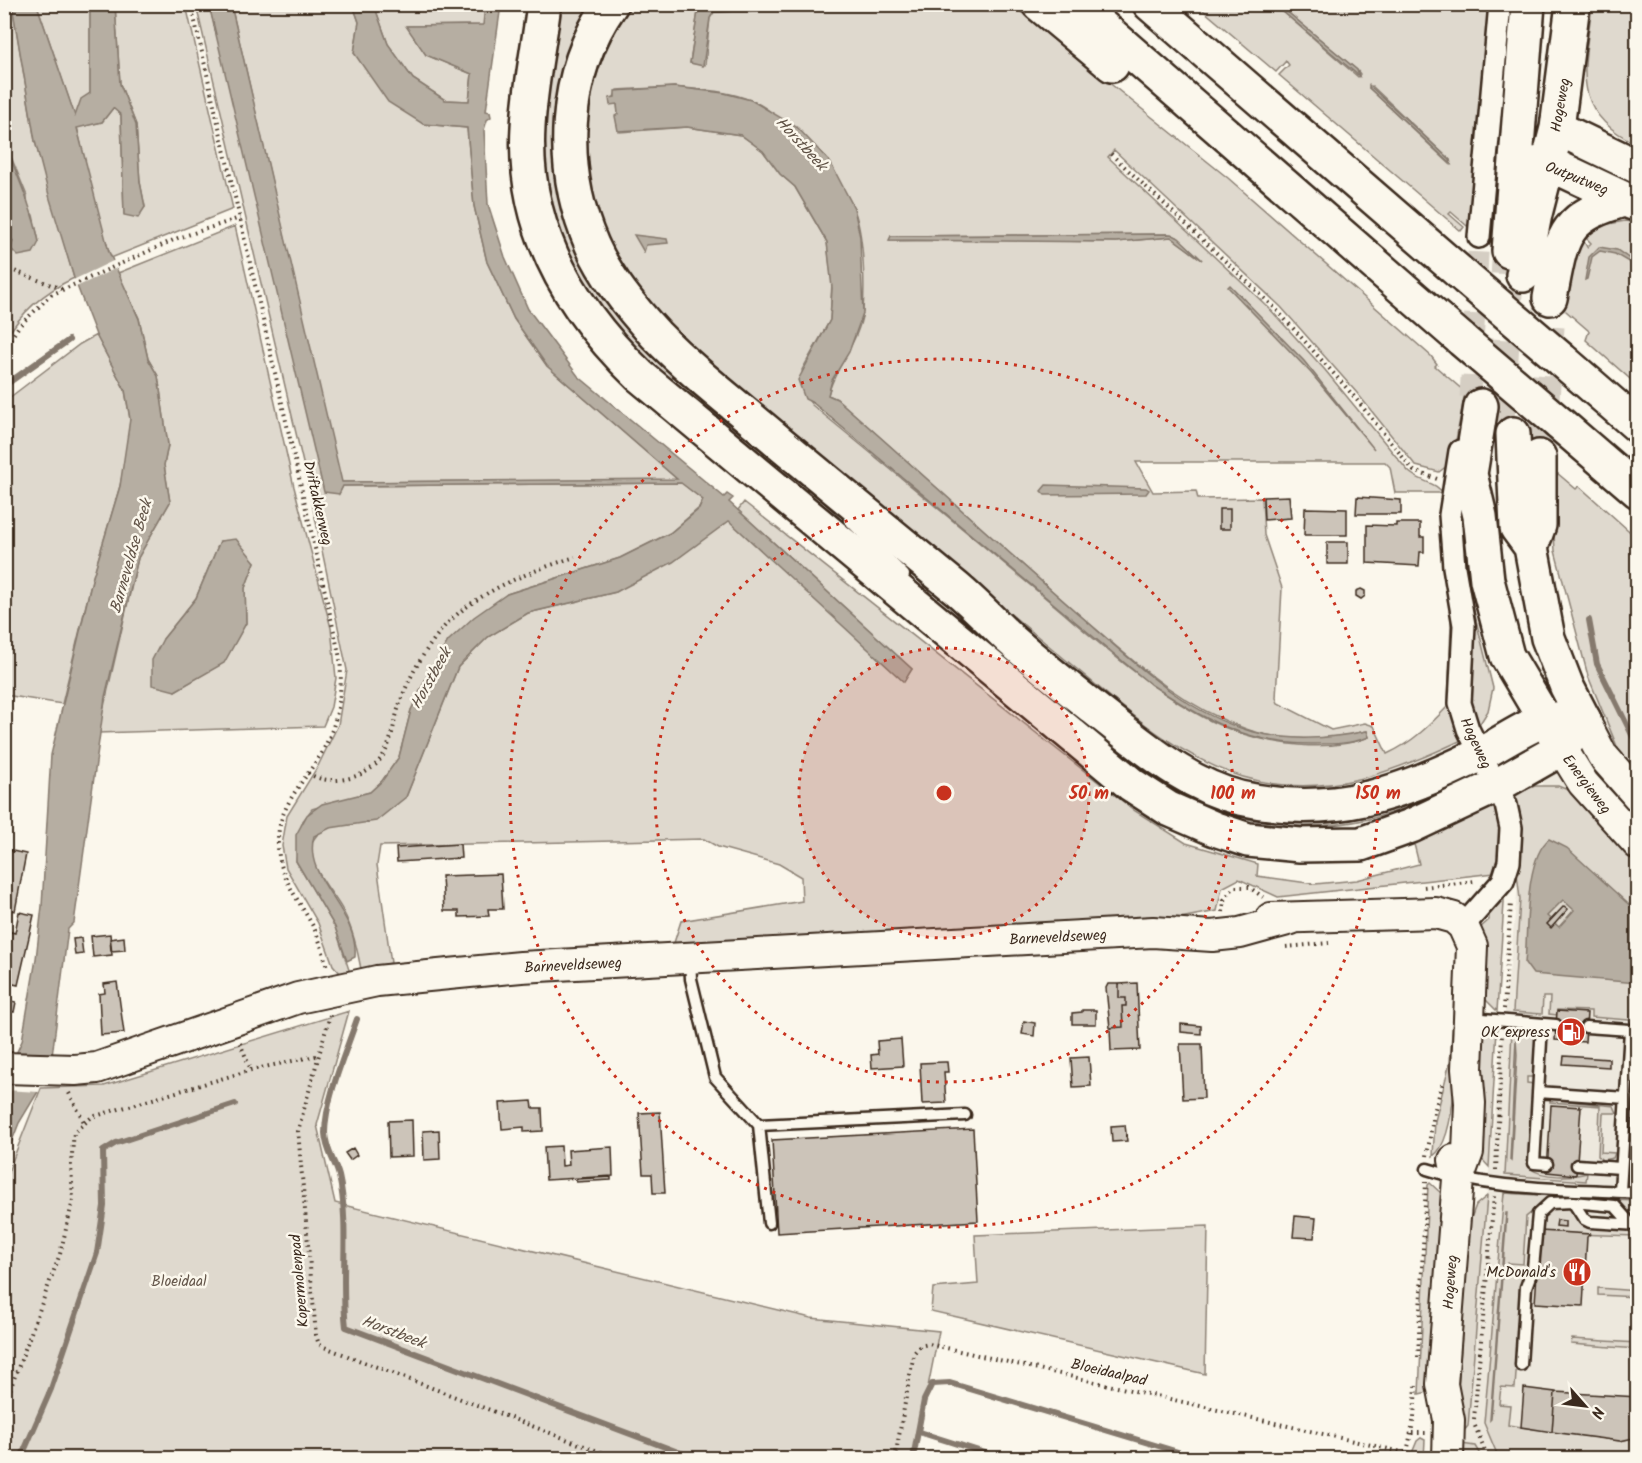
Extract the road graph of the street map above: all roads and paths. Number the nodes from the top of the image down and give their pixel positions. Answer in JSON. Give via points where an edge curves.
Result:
{"nodes":[{"id":1,"x":190,"y":4,"type":"edge"},
{"id":2,"x":544,"y":4,"type":"edge"},
{"id":3,"x":610,"y":4,"type":"edge"},
{"id":4,"x":1038,"y":4,"type":"edge"},
{"id":5,"x":1076,"y":4,"type":"edge"},
{"id":6,"x":1150,"y":4,"type":"edge"},
{"id":7,"x":1500,"y":4,"type":"edge"},
{"id":8,"x":1528,"y":4,"type":"edge"},
{"id":9,"x":1573,"y":4,"type":"edge"},
{"id":10,"x":1557,"y":128,"type":"junction"},
{"id":11,"x":1111,"y":154,"type":"dead end"},
{"id":12,"x":1548,"y":163,"type":"junction"},
{"id":13,"x":1515,"y":165,"type":"junction"},
{"id":14,"x":1638,"y":167,"type":"edge"},
{"id":15,"x":1296,"y":195,"type":"junction"},
{"id":16,"x":1632,"y":203,"type":"edge"},
{"id":17,"x":240,"y":218,"type":"junction"},
{"id":18,"x":1501,"y":255,"type":"junction"},
{"id":19,"x":4,"y":267,"type":"edge"},
{"id":20,"x":59,"y":288,"type":"junction"},
{"id":21,"x":1550,"y":298,"type":"tunnel mouth"},
{"id":22,"x":4,"y":349,"type":"edge"},
{"id":23,"x":733,"y":404,"type":"junction"},
{"id":24,"x":1491,"y":415,"type":"junction"},
{"id":25,"x":1638,"y":426,"type":"edge"},
{"id":26,"x":1539,"y":457,"type":"tunnel mouth"},
{"id":27,"x":1453,"y":482,"type":"junction"},
{"id":28,"x":1638,"y":490,"type":"edge"},
{"id":29,"x":828,"y":498,"type":"dead end"},
{"id":30,"x":843,"y":514,"type":"dead end"},
{"id":31,"x":1531,"y":547,"type":"junction"},
{"id":32,"x":575,"y":557,"type":"dead end"},
{"id":33,"x":914,"y":586,"type":"dead end"},
{"id":34,"x":930,"y":602,"type":"dead end"},
{"id":35,"x":958,"y":639,"type":"junction"},
{"id":36,"x":1545,"y":720,"type":"junction"},
{"id":37,"x":1584,"y":720,"type":"junction"},
{"id":38,"x":1561,"y":749,"type":"junction"},
{"id":39,"x":1480,"y":754,"type":"junction"},
{"id":40,"x":308,"y":773,"type":"junction"},
{"id":41,"x":1496,"y":786,"type":"junction"},
{"id":42,"x":1638,"y":796,"type":"edge"},
{"id":43,"x":1638,"y":844,"type":"edge"},
{"id":44,"x":1463,"y":926,"type":"junction"},
{"id":45,"x":1287,"y":933,"type":"junction"},
{"id":46,"x":1333,"y":942,"type":"dead end"},
{"id":47,"x":690,"y":959,"type":"junction"},
{"id":48,"x":333,"y":1000,"type":"junction"},
{"id":49,"x":1470,"y":1018,"type":"junction"},
{"id":50,"x":1542,"y":1024,"type":"junction"},
{"id":51,"x":1556,"y":1025,"type":"dead end"},
{"id":52,"x":1586,"y":1027,"type":"dead end"},
{"id":53,"x":238,"y":1037,"type":"dead end"},
{"id":54,"x":320,"y":1055,"type":"junction"},
{"id":55,"x":6,"y":1068,"type":"edge"},
{"id":56,"x":251,"y":1070,"type":"junction"},
{"id":57,"x":57,"y":1078,"type":"junction"},
{"id":58,"x":1539,"y":1092,"type":"junction"},
{"id":59,"x":1626,"y":1098,"type":"junction"},
{"id":60,"x":965,"y":1115,"type":"dead end"},
{"id":61,"x":84,"y":1122,"type":"junction"},
{"id":62,"x":759,"y":1125,"type":"junction"},
{"id":63,"x":1547,"y":1164,"type":"dead end"},
{"id":64,"x":1577,"y":1165,"type":"dead end"},
{"id":65,"x":1621,"y":1168,"type":"junction"},
{"id":66,"x":1427,"y":1169,"type":"dead end"},
{"id":67,"x":1458,"y":1179,"type":"junction"},
{"id":68,"x":1620,"y":1191,"type":"junction"},
{"id":69,"x":1638,"y":1193,"type":"edge"},
{"id":70,"x":1573,"y":1203,"type":"junction"},
{"id":71,"x":768,"y":1223,"type":"dead end"},
{"id":72,"x":1635,"y":1225,"type":"edge"},
{"id":73,"x":1521,"y":1365,"type":"dead end"},
{"id":74,"x":1442,"y":1384,"type":"junction"},
{"id":75,"x":4,"y":1406,"type":"edge"},
{"id":76,"x":1412,"y":1433,"type":"dead end"},
{"id":77,"x":1414,"y":1457,"type":"edge"},
{"id":78,"x":616,"y":1458,"type":"edge"},
{"id":79,"x":895,"y":1458,"type":"edge"},
{"id":80,"x":1448,"y":1458,"type":"edge"}],
"edges":[{"from":1,"to":17,"type":"path","name":"Driftakkerweg"},
{"from":2,"to":35,"type":"main road","via":[[528,128],[528,176],[542,237],[564,284],[581,310],[640,376]]},
{"from":3,"to":23,"type":"main road","via":[[588,46],[574,91],[570,160],[577,206],[593,247],[639,315]]},
{"from":4,"to":15,"type":"main road","via":[[1222,154]]},
{"from":5,"to":15,"type":"main road"},
{"from":6,"to":25,"type":"main road","bridge":true},
{"from":7,"to":18,"type":"street"},
{"from":8,"to":13,"type":"main road"},
{"from":9,"to":10,"type":"main road","name":"Hogeweg"},
{"from":10,"to":12,"type":"main road","name":"Hogeweg"},
{"from":10,"to":13,"type":"main road","name":"Outputweg"},
{"from":10,"to":14,"type":"main road"},
{"from":11,"to":27,"type":"path","via":[[1274,307],[1414,471]]},
{"from":12,"to":13,"type":"main road","name":"Outputweg"},
{"from":12,"to":16,"type":"main road","name":"Outputweg"},
{"from":12,"to":18,"type":"main road","name":"Hogeweg"},
{"from":13,"to":18,"type":"main road","via":[[1496,203]]},
{"from":15,"to":28,"type":"main road","bridge":true},
{"from":16,"to":21,"type":"main road","via":[[1590,210],[1574,225],[1558,257]]},
{"from":17,"to":20,"type":"path","via":[[178,238]]},
{"from":17,"to":40,"type":"path","name":"Driftakkerweg","via":[[340,658],[337,713],[326,743]]},
{"from":19,"to":20,"type":"path"},
{"from":20,"to":22,"type":"path","via":[[19,326]]},
{"from":23,"to":29,"type":"lane"},
{"from":23,"to":39,"type":"main road","via":[[962,594],[1039,664],[1162,762],[1197,781],[1235,797],[1284,806],[1332,806],[1378,798]]},
{"from":24,"to":27,"type":"street","name":"Hogeweg"},
{"from":24,"to":31,"type":"main road","via":[[1517,528]]},
{"from":24,"to":36,"type":"main road","via":[[1490,486],[1480,516],[1487,579],[1506,656]]},
{"from":26,"to":31,"type":"main road","via":[[1539,525]]},
{"from":27,"to":39,"type":"street","name":"Hogeweg","via":[[1450,528],[1464,625],[1460,703]]},
{"from":30,"to":33,"type":"lane"},
{"from":31,"to":37,"type":"main road","via":[[1548,638]]},
{"from":32,"to":40,"type":"path","via":[[519,578],[466,607],[445,627],[412,675],[379,761],[361,776],[338,779]]},
{"from":34,"to":35,"type":"lane"},
{"from":35,"to":41,"type":"main road","via":[[1132,785],[1169,809],[1248,840],[1300,845],[1361,844],[1411,826]]},
{"from":36,"to":37,"type":"main road"},
{"from":36,"to":38,"type":"street"},
{"from":36,"to":39,"type":"main road"},
{"from":37,"to":38,"type":"main road"},
{"from":37,"to":42,"type":"street","name":"Energieweg","via":[[1602,755]]},
{"from":38,"to":41,"type":"main road"},
{"from":38,"to":43,"type":"street","name":"Energieweg","via":[[1583,783]]},
{"from":39,"to":41,"type":"street","name":"Hogeweg"},
{"from":40,"to":48,"type":"path","name":"Driftakkerweg","via":[[282,815],[279,858],[286,880],[319,939]]},
{"from":41,"to":44,"type":"street","name":"Hogeweg","via":[[1510,820],[1507,869],[1499,887]]},
{"from":44,"to":45,"type":"street","name":"Barneveldseweg","via":[[1445,914],[1426,912]]},
{"from":44,"to":49,"type":"street","name":"Hogeweg","via":[[1472,946]]},
{"from":45,"to":46,"type":"path"},
{"from":45,"to":47,"type":"street","name":"Barneveldseweg","via":[[1238,917],[1153,932]]},
{"from":47,"to":48,"type":"street","name":"Barneveldseweg","via":[[521,967],[377,981]]},
{"from":47,"to":62,"type":"lane","via":[[691,979],[715,1077]]},
{"from":48,"to":54,"type":"path","name":"Kopermolenpad"},
{"from":48,"to":57,"type":"street","name":"Barneveldseweg","via":[[298,998],[97,1068]]},
{"from":49,"to":50,"type":"lane"},
{"from":49,"to":67,"type":"street","name":"Hogeweg","via":[[1468,1152]]},
{"from":50,"to":51,"type":"lane"},
{"from":50,"to":58,"type":"lane"},
{"from":52,"to":59,"type":"lane","via":[[1630,1030]]},
{"from":53,"to":56,"type":"path"},
{"from":54,"to":56,"type":"path"},
{"from":54,"to":78,"type":"path","name":"Kopermolenpad","via":[[298,1131],[320,1345]]},
{"from":55,"to":57,"type":"street","name":"Barneveldseweg"},
{"from":56,"to":61,"type":"path"},
{"from":57,"to":61,"type":"path"},
{"from":58,"to":59,"type":"lane"},
{"from":58,"to":63,"type":"lane","via":[[1534,1163]]},
{"from":59,"to":65,"type":"lane"},
{"from":60,"to":62,"type":"lane"},
{"from":61,"to":75,"type":"path","via":[[74,1132],[72,1142],[73,1200],[60,1254]]},
{"from":62,"to":71,"type":"lane"},
{"from":64,"to":65,"type":"lane"},
{"from":65,"to":68,"type":"lane"},
{"from":66,"to":67,"type":"lane"},
{"from":67,"to":68,"type":"lane"},
{"from":67,"to":74,"type":"street","name":"Hogeweg"},
{"from":68,"to":69,"type":"lane"},
{"from":70,"to":72,"type":"lane","via":[[1615,1206]]},
{"from":70,"to":72,"type":"lane","via":[[1590,1222]]},
{"from":70,"to":73,"type":"lane","via":[[1554,1202],[1538,1214],[1533,1268],[1526,1287]]},
{"from":74,"to":77,"type":"street","name":"Hogeweg","via":[[1432,1394]]},
{"from":74,"to":80,"type":"street","name":"Hogeweg","via":[[1449,1419]]},
{"from":76,"to":77,"type":"path"},
{"from":77,"to":79,"type":"path","name":"Bloeidaalpad","via":[[929,1344],[914,1353]]}]}
